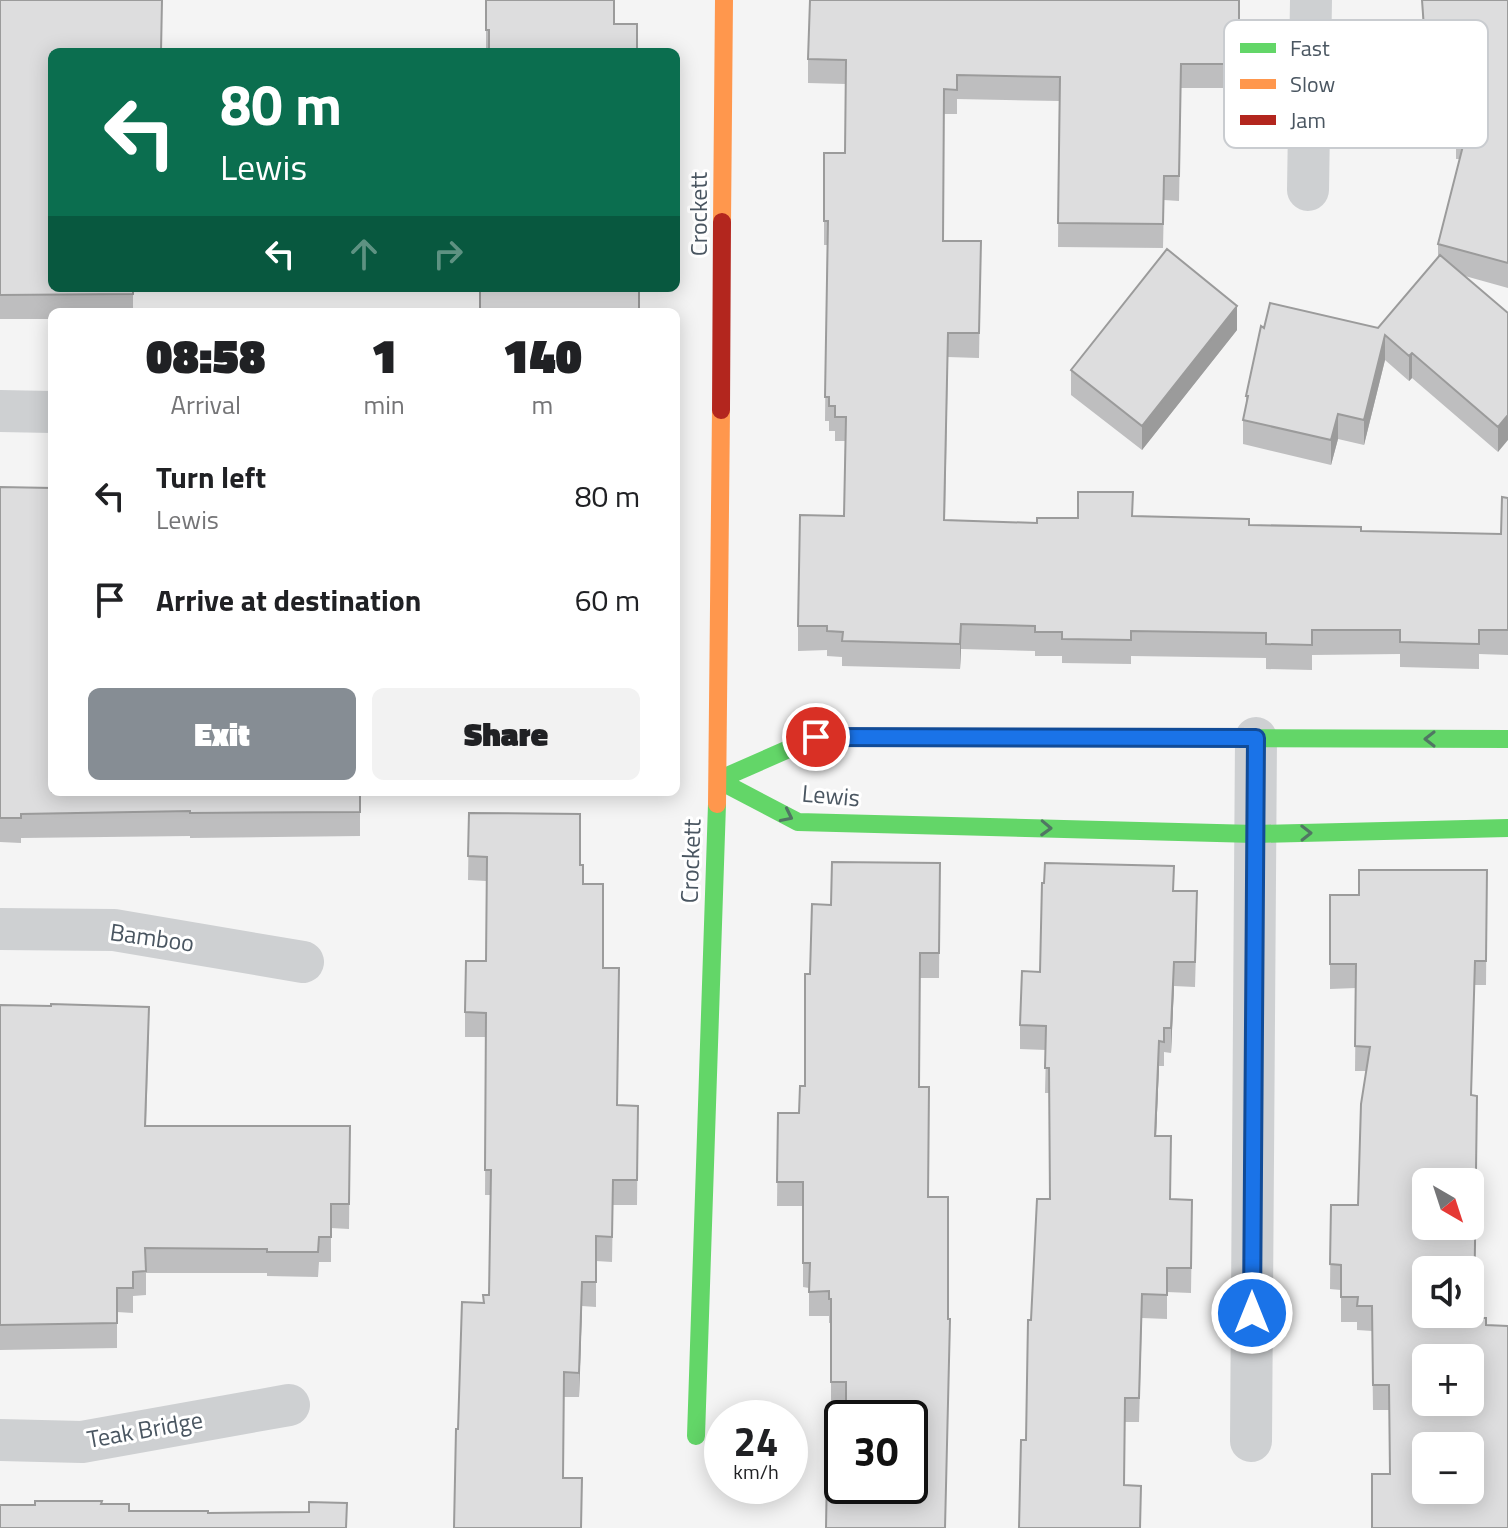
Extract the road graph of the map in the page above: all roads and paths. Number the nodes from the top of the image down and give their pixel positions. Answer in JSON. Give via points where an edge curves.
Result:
{"nodes":[{"id":1,"x":724,"y":0,"type":"edge"},
{"id":2,"x":1311,"y":0,"type":"edge"},
{"id":3,"x":1311,"y":20,"type":"edge"},
{"id":4,"x":1309,"y":148,"type":"edge"},
{"id":5,"x":1308,"y":190,"type":"dead end"},
{"id":6,"x":0,"y":411,"type":"edge"},
{"id":7,"x":48,"y":412,"type":"edge"},
{"id":8,"x":1256,"y":738,"type":"junction"},
{"id":9,"x":1508,"y":739,"type":"edge"},
{"id":10,"x":718,"y":780,"type":"junction"},
{"id":11,"x":1508,"y":828,"type":"edge"},
{"id":12,"x":1255,"y":834,"type":"junction"},
{"id":13,"x":0,"y":929,"type":"edge"},
{"id":14,"x":303,"y":962,"type":"dead end"},
{"id":15,"x":289,"y":1405,"type":"dead end"},
{"id":16,"x":696,"y":1436,"type":"dead end"},
{"id":17,"x":0,"y":1440,"type":"edge"},
{"id":18,"x":1251,"y":1441,"type":"dead end"}],
"edges":[{"from":1,"to":10,"type":"street","name":"Crockett"},
{"from":2,"to":3,"type":"street"},
{"from":4,"to":5,"type":"street"},
{"from":6,"to":7,"type":"street"},
{"from":9,"to":8,"type":"street","name":"Lewis","one_way":true},
{"from":8,"to":10,"type":"street","name":"Lewis","via":[[816,737]]},
{"from":8,"to":12,"type":"street"},
{"from":10,"to":12,"type":"street","name":"Lewis","one_way":true,"via":[[798,822]]},
{"from":10,"to":16,"type":"street","name":"Crockett"},
{"from":12,"to":11,"type":"street","name":"Lewis","one_way":true},
{"from":12,"to":18,"type":"street"},
{"from":13,"to":14,"type":"street","name":"Bamboo","via":[[114,930]]},
{"from":15,"to":17,"type":"street","name":"Teak Bridge","via":[[82,1442]]}]}
